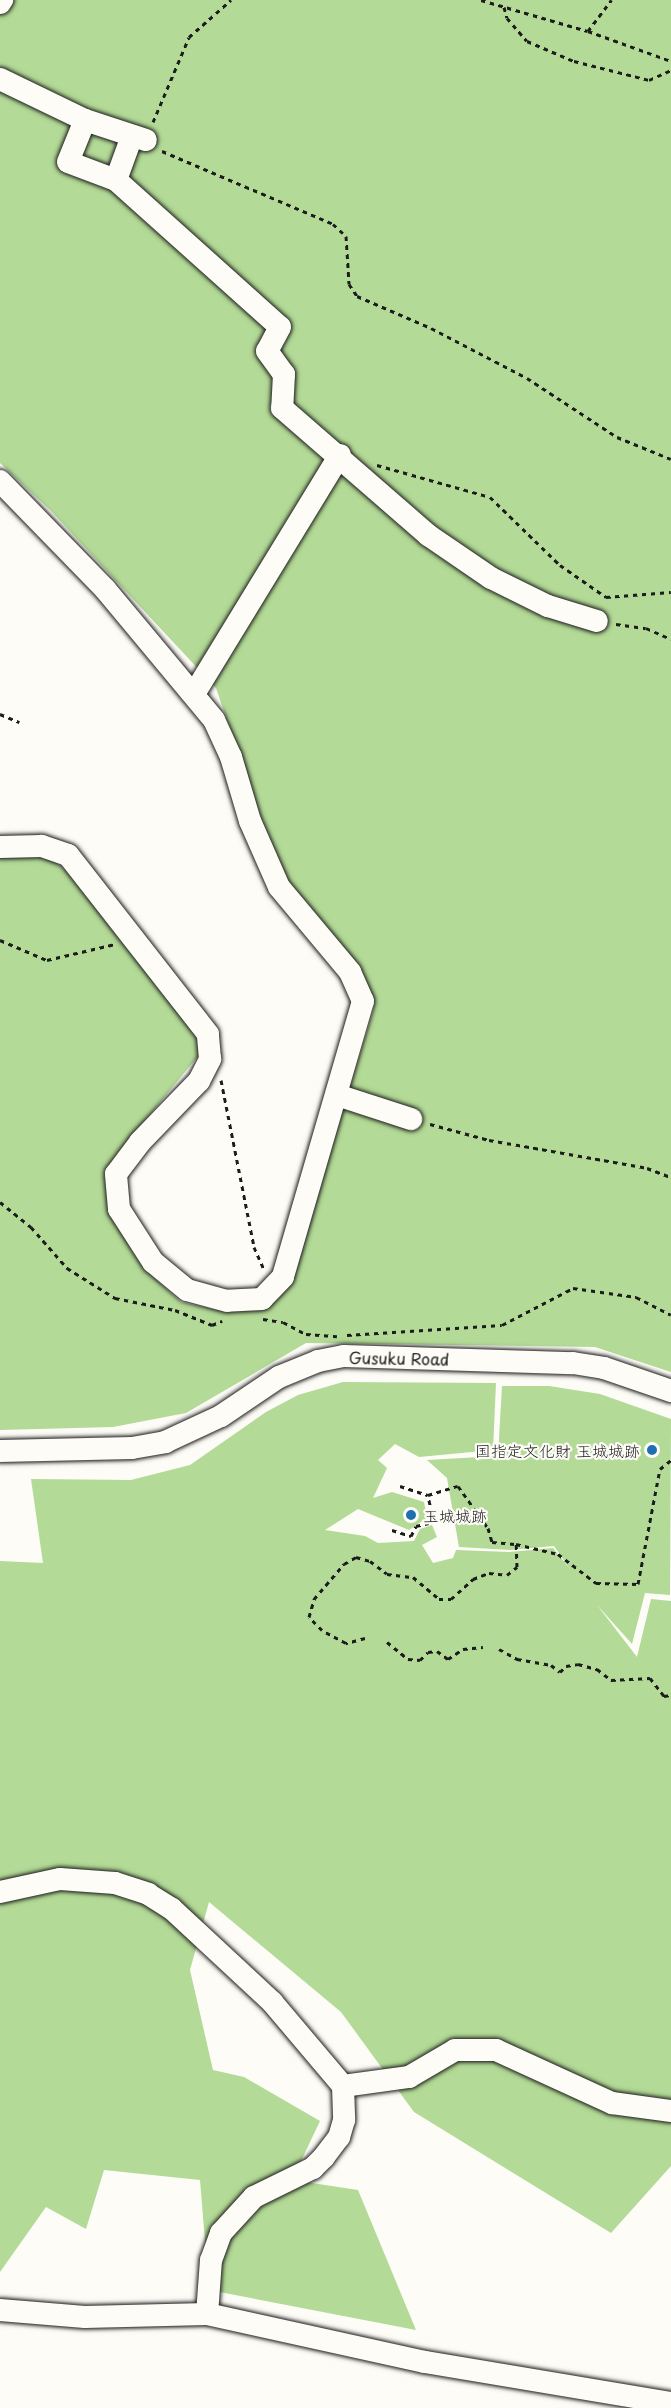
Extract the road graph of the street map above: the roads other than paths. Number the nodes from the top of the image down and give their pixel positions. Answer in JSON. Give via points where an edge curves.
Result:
{"nodes":[{"id":1,"x":0,"y":79,"type":"edge"},
{"id":2,"x":85,"y":120,"type":"junction"},
{"id":3,"x":116,"y":180,"type":"junction"},
{"id":4,"x":345,"y":460,"type":"junction"},
{"id":5,"x":0,"y":481,"type":"edge"},
{"id":6,"x":597,"y":621,"type":"road end"},
{"id":7,"x":194,"y":694,"type":"junction"},
{"id":8,"x":0,"y":848,"type":"edge"},
{"id":9,"x":337,"y":1095,"type":"junction"},
{"id":10,"x":411,"y":1119,"type":"road end"},
{"id":11,"x":671,"y":1391,"type":"edge"},
{"id":12,"x":0,"y":1451,"type":"edge"},
{"id":13,"x":0,"y":1892,"type":"edge"},
{"id":14,"x":343,"y":2086,"type":"junction"},
{"id":15,"x":671,"y":2111,"type":"edge"},
{"id":16,"x":0,"y":2310,"type":"edge"},
{"id":17,"x":207,"y":2314,"type":"junction"},
{"id":18,"x":671,"y":2403,"type":"edge"}],
"edges":[{"from":1,"to":2,"type":"street"},
{"from":2,"to":3,"type":"street","via":[[68,162]]},
{"from":2,"to":3,"type":"street","via":[[139,138]]},
{"from":3,"to":4,"type":"street","via":[[280,327],[267,351],[284,374],[282,408]]},
{"from":4,"to":6,"type":"street","via":[[428,535],[491,578],[548,606]]},
{"from":4,"to":7,"type":"street"},
{"from":5,"to":7,"type":"street","via":[[105,589]]},
{"from":7,"to":9,"type":"street","via":[[214,720],[231,757],[250,821],[279,887],[351,972],[363,1001]]},
{"from":8,"to":9,"type":"street","via":[[42,846],[68,855],[208,1034],[210,1059],[199,1081],[140,1142],[116,1174],[119,1209],[153,1262],[187,1290],[227,1301],[262,1299],[283,1277]]},
{"from":9,"to":10,"type":"street"},
{"from":11,"to":12,"type":"street","name":"Gusuku Road","via":[[604,1368],[573,1364],[344,1356],[318,1360],[279,1377],[221,1416],[165,1442],[132,1448]]},
{"from":13,"to":14,"type":"street","via":[[60,1879],[115,1883],[148,1894],[172,1909],[272,2002]]},
{"from":14,"to":15,"type":"street","via":[[409,2077],[455,2050],[496,2050],[612,2103]]},
{"from":14,"to":17,"type":"street","via":[[344,2120],[339,2137],[324,2157],[313,2168],[254,2197],[221,2233],[211,2260]]},
{"from":16,"to":17,"type":"street","via":[[86,2317]]},
{"from":17,"to":18,"type":"street","via":[[425,2362]]}]}
